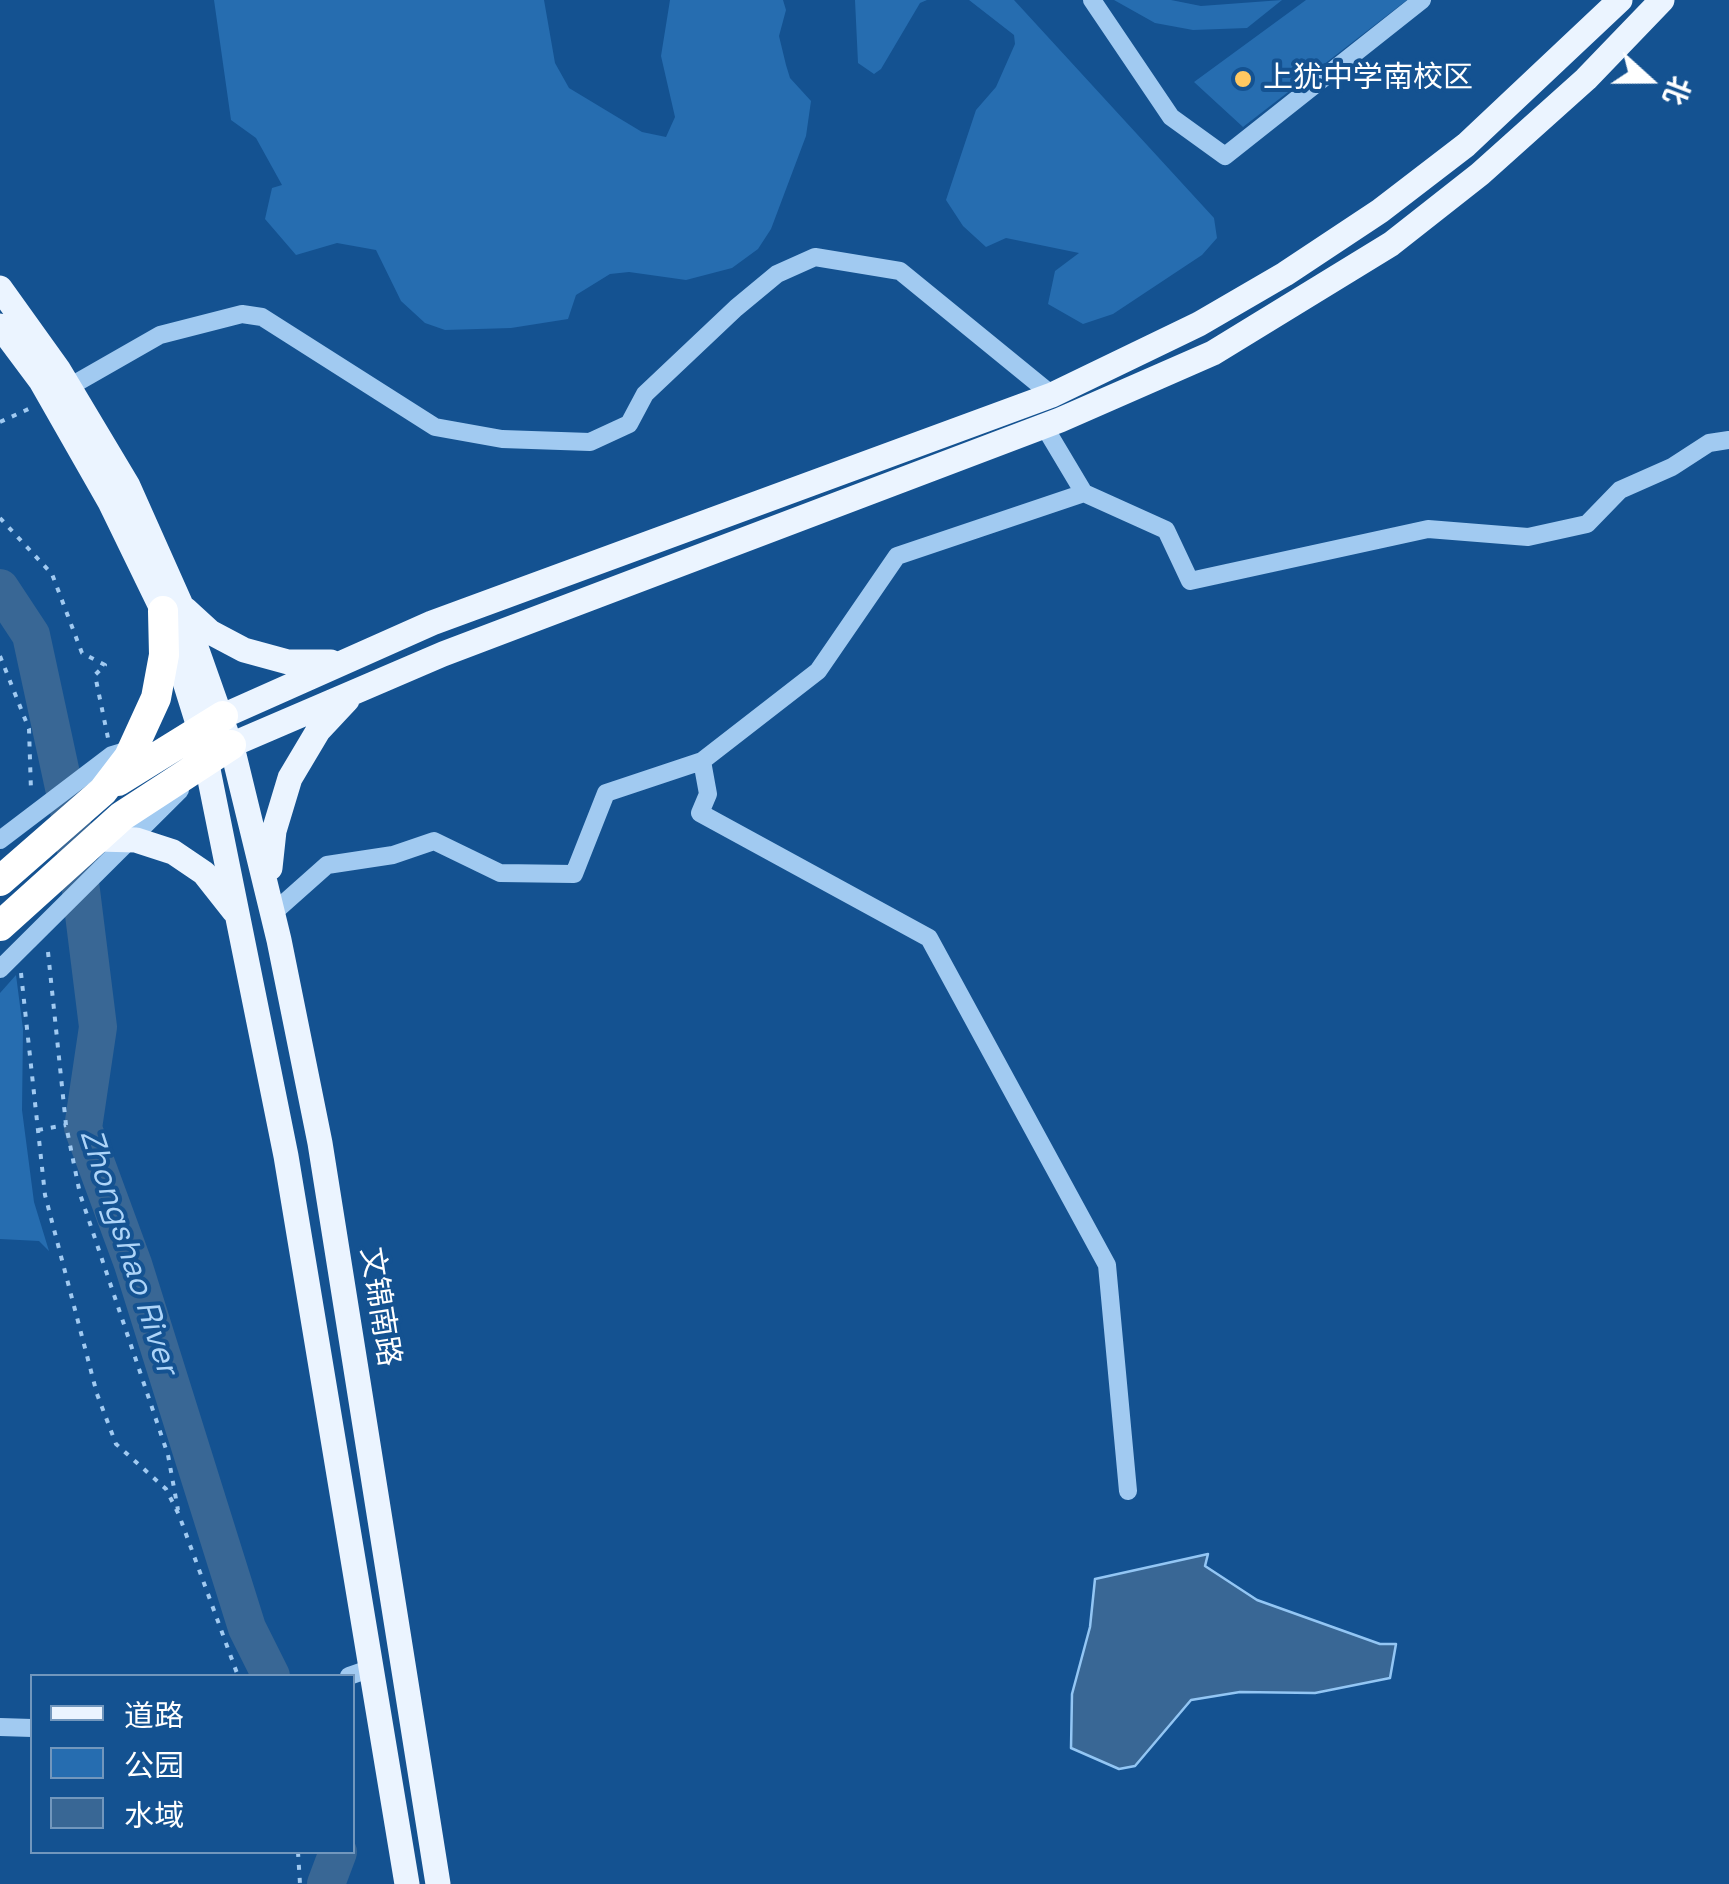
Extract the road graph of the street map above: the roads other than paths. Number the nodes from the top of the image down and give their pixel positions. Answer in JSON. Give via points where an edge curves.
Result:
{"nodes":[{"id":1,"x":1092,"y":0,"type":"edge"},
{"id":2,"x":1422,"y":0,"type":"edge"},
{"id":3,"x":1620,"y":0,"type":"edge"},
{"id":4,"x":1662,"y":0,"type":"edge"},
{"id":5,"x":0,"y":288,"type":"edge"},
{"id":6,"x":0,"y":326,"type":"edge"},
{"id":7,"x":60,"y":392,"type":"junction"},
{"id":8,"x":1052,"y":395,"type":"junction"},
{"id":9,"x":1044,"y":426,"type":"junction"},
{"id":10,"x":1729,"y":440,"type":"edge"},
{"id":11,"x":1084,"y":493,"type":"junction"},
{"id":12,"x":172,"y":608,"type":"junction"},
{"id":13,"x":356,"y":657,"type":"junction"},
{"id":14,"x":355,"y":692,"type":"junction"},
{"id":15,"x":215,"y":738,"type":"junction"},
{"id":16,"x":123,"y":752,"type":"junction"},
{"id":17,"x":702,"y":761,"type":"junction"},
{"id":18,"x":102,"y":791,"type":"junction"},
{"id":19,"x":128,"y":834,"type":"junction"},
{"id":20,"x":0,"y":840,"type":"edge"},
{"id":21,"x":2,"y":879,"type":"edge"},
{"id":22,"x":273,"y":913,"type":"junction"},
{"id":23,"x":10,"y":929,"type":"edge"},
{"id":24,"x":248,"y":950,"type":"junction"},
{"id":25,"x":0,"y":969,"type":"edge"},
{"id":26,"x":1128,"y":1492,"type":"dead end"},
{"id":27,"x":359,"y":1673,"type":"edge"},
{"id":28,"x":0,"y":1727,"type":"edge"},
{"id":29,"x":30,"y":1728,"type":"edge"},
{"id":30,"x":407,"y":1884,"type":"edge"},
{"id":31,"x":438,"y":1884,"type":"edge"}],
"edges":[{"from":1,"to":2,"type":"street","via":[[1171,118],[1226,156]]},
{"from":3,"to":8,"type":"main road","via":[[1466,145],[1380,212],[1199,324]]},
{"from":4,"to":9,"type":"main road","via":[[1573,91],[1391,244],[1212,353]]},
{"from":5,"to":7,"type":"main road"},
{"from":6,"to":7,"type":"main road"},
{"from":7,"to":8,"type":"street","via":[[160,335],[242,314],[262,317],[435,427],[502,440],[590,442],[628,424],[645,394],[736,308],[778,274],[815,257],[900,271]]},
{"from":7,"to":12,"type":"main road","via":[[110,502]]},
{"from":8,"to":13,"type":"main road","via":[[432,623]]},
{"from":9,"to":11,"type":"street"},
{"from":9,"to":14,"type":"main road"},
{"from":10,"to":11,"type":"street","via":[[1709,443],[1620,490],[1587,524],[1528,537],[1428,529],[1190,580],[1166,530]]},
{"from":11,"to":17,"type":"street","via":[[896,556],[818,671]]},
{"from":12,"to":13,"type":"main road","via":[[266,658],[310,664]]},
{"from":12,"to":15,"type":"main road"},
{"from":12,"to":16,"type":"highway","via":[[149,719]]},
{"from":13,"to":15,"type":"main road"},
{"from":14,"to":15,"type":"main road"},
{"from":14,"to":22,"type":"main road","via":[[318,731],[290,778],[270,858]]},
{"from":15,"to":16,"type":"street"},
{"from":15,"to":18,"type":"highway"},
{"from":15,"to":19,"type":"highway"},
{"from":15,"to":22,"type":"main road","name":"文锦南路"},
{"from":15,"to":24,"type":"main road"},
{"from":16,"to":18,"type":"highway"},
{"from":16,"to":20,"type":"street"},
{"from":17,"to":22,"type":"street","via":[[606,793],[574,874],[500,873],[434,841],[392,856],[327,864]]},
{"from":17,"to":26,"type":"street","via":[[708,794],[700,814],[929,938],[1106,1265]]},
{"from":18,"to":21,"type":"highway"},
{"from":19,"to":23,"type":"street"},
{"from":19,"to":23,"type":"highway","via":[[97,839]]},
{"from":19,"to":24,"type":"main road","via":[[204,873],[228,900]]},
{"from":22,"to":31,"type":"main road","name":"文锦南路","via":[[320,1144]]},
{"from":23,"to":25,"type":"street"},
{"from":24,"to":27,"type":"main road","via":[[336,1442]]},
{"from":27,"to":30,"type":"main road"},
{"from":28,"to":29,"type":"street"}]}
